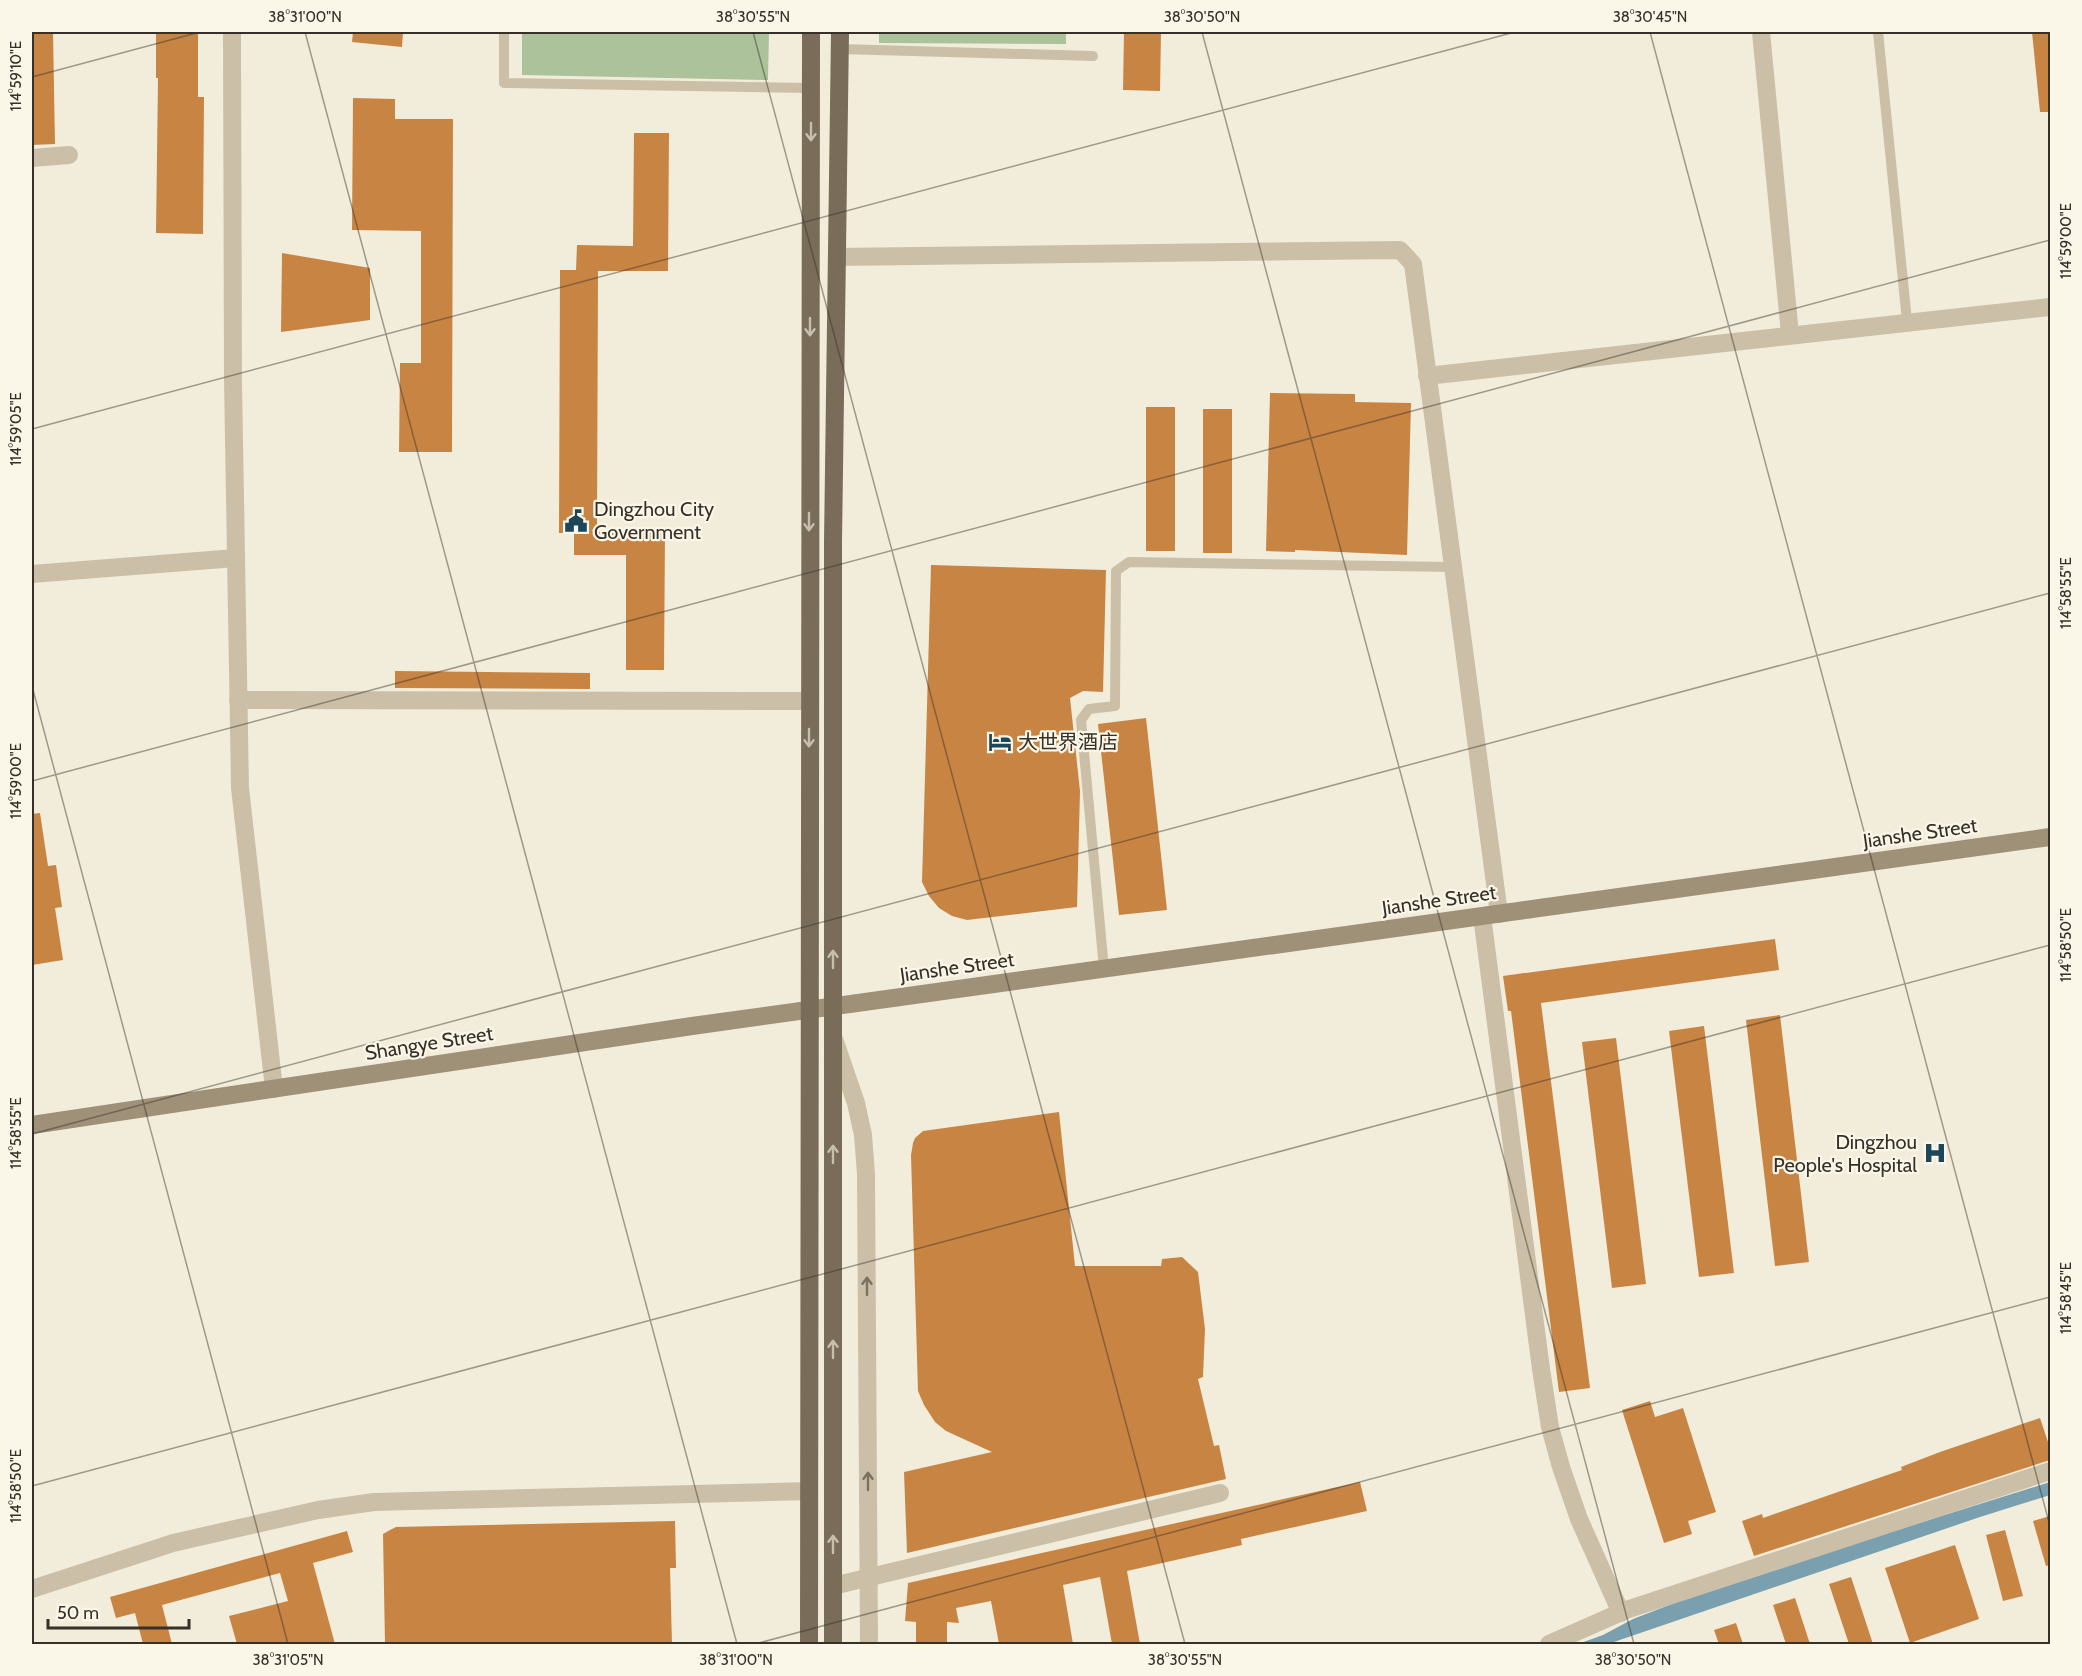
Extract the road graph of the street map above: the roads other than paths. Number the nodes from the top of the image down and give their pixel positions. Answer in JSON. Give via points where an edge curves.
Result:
{"nodes":[{"id":1,"x":232,"y":32,"type":"edge"},
{"id":2,"x":504,"y":32,"type":"edge"},
{"id":3,"x":811,"y":32,"type":"edge"},
{"id":4,"x":1761,"y":32,"type":"edge"},
{"id":5,"x":1878,"y":32,"type":"edge"},
{"id":6,"x":840,"y":40,"type":"edge"},
{"id":7,"x":1092,"y":56,"type":"dead end"},
{"id":8,"x":811,"y":88,"type":"junction"},
{"id":9,"x":69,"y":155,"type":"dead end"},
{"id":10,"x":32,"y":158,"type":"edge"},
{"id":11,"x":837,"y":257,"type":"junction"},
{"id":12,"x":2050,"y":307,"type":"edge"},
{"id":13,"x":1907,"y":321,"type":"junction"},
{"id":14,"x":1790,"y":334,"type":"junction"},
{"id":15,"x":1427,"y":376,"type":"junction"},
{"id":16,"x":236,"y":558,"type":"junction"},
{"id":17,"x":1453,"y":567,"type":"junction"},
{"id":18,"x":32,"y":574,"type":"edge"},
{"id":19,"x":238,"y":700,"type":"junction"},
{"id":20,"x":809,"y":701,"type":"junction"},
{"id":21,"x":2050,"y":837,"type":"edge"},
{"id":22,"x":1490,"y":915,"type":"junction"},
{"id":23,"x":1104,"y":969,"type":"junction"},
{"id":24,"x":833,"y":1007,"type":"junction"},
{"id":25,"x":809,"y":1010,"type":"junction"},
{"id":26,"x":833,"y":1036,"type":"junction"},
{"id":27,"x":274,"y":1089,"type":"junction"},
{"id":28,"x":32,"y":1125,"type":"edge"},
{"id":29,"x":2050,"y":1471,"type":"edge"},
{"id":30,"x":809,"y":1491,"type":"junction"},
{"id":31,"x":1220,"y":1493,"type":"dead end"},
{"id":32,"x":868,"y":1578,"type":"junction"},
{"id":33,"x":833,"y":1586,"type":"junction"},
{"id":34,"x":32,"y":1589,"type":"edge"},
{"id":35,"x":1621,"y":1613,"type":"junction"},
{"id":36,"x":809,"y":1644,"type":"edge"},
{"id":37,"x":833,"y":1644,"type":"edge"},
{"id":38,"x":869,"y":1644,"type":"edge"},
{"id":39,"x":1549,"y":1644,"type":"edge"}],
"edges":[{"from":1,"to":16,"type":"street"},
{"from":2,"to":8,"type":"lane","via":[[504,83]]},
{"from":3,"to":8,"type":"main road"},
{"from":4,"to":14,"type":"street"},
{"from":5,"to":13,"type":"lane"},
{"from":6,"to":7,"type":"lane"},
{"from":6,"to":11,"type":"main road"},
{"from":8,"to":20,"type":"main road","one_way":true},
{"from":9,"to":10,"type":"street"},
{"from":11,"to":15,"type":"street","via":[[1400,250],[1413,264]]},
{"from":24,"to":11,"type":"main road","one_way":true},
{"from":12,"to":13,"type":"street"},
{"from":13,"to":14,"type":"street"},
{"from":14,"to":15,"type":"street"},
{"from":15,"to":17,"type":"street"},
{"from":16,"to":18,"type":"street"},
{"from":16,"to":19,"type":"street"},
{"from":17,"to":22,"type":"street"},
{"from":17,"to":23,"type":"lane","via":[[1129,562],[1116,571],[1115,706],[1089,709],[1081,720]]},
{"from":19,"to":20,"type":"street"},
{"from":19,"to":27,"type":"street","via":[[240,788]]},
{"from":20,"to":25,"type":"main road","one_way":true},
{"from":21,"to":22,"type":"street","name":"Jianshe Street"},
{"from":22,"to":23,"type":"street","name":"Jianshe Street"},
{"from":22,"to":35,"type":"street","via":[[1540,1369],[1550,1427],[1579,1519]]},
{"from":23,"to":24,"type":"street","name":"Jianshe Street"},
{"from":24,"to":25,"type":"street","name":"Shangye Street"},
{"from":24,"to":26,"type":"main road"},
{"from":25,"to":27,"type":"street","name":"Shangye Street"},
{"from":25,"to":30,"type":"main road"},
{"from":32,"to":26,"type":"street","one_way":true,"via":[[866,1174],[856,1103]]},
{"from":33,"to":26,"type":"main road","one_way":true},
{"from":27,"to":28,"type":"street","name":"Shangye Street"},
{"from":29,"to":35,"type":"street"},
{"from":30,"to":34,"type":"street","via":[[374,1502],[318,1510],[173,1543]]},
{"from":30,"to":36,"type":"main road"},
{"from":31,"to":32,"type":"street"},
{"from":32,"to":33,"type":"street"},
{"from":32,"to":38,"type":"street"},
{"from":33,"to":37,"type":"main road"},
{"from":35,"to":39,"type":"street"}]}
